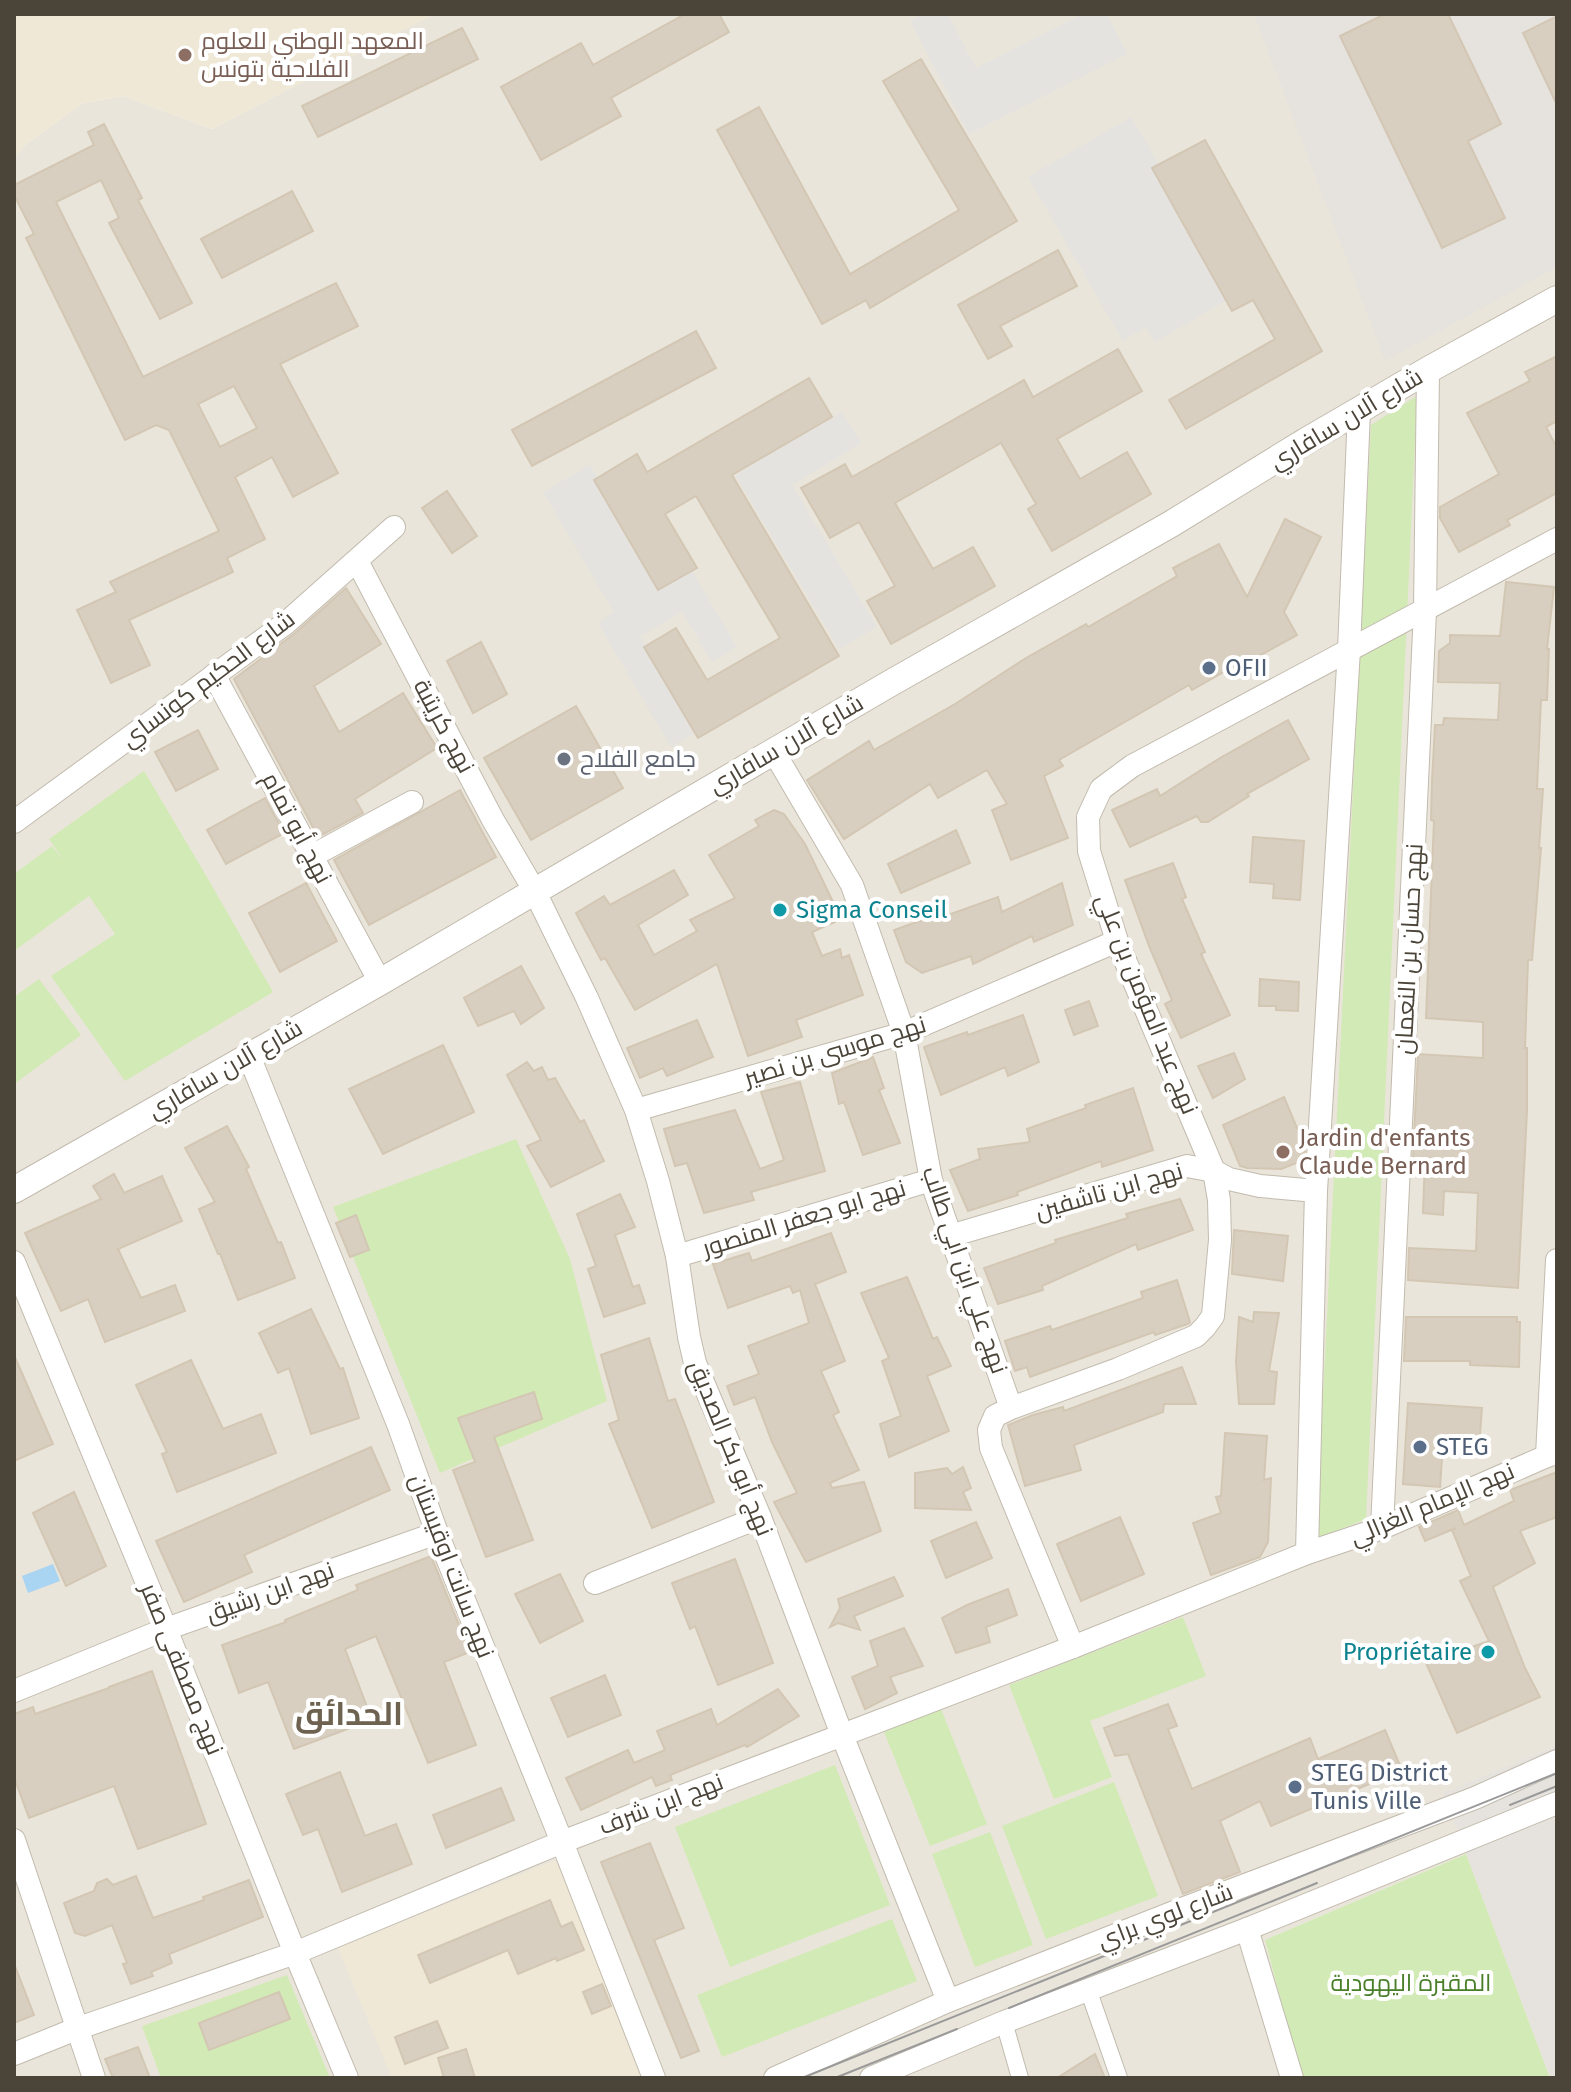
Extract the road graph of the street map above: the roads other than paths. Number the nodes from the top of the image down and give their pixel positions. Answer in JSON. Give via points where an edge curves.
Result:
{"nodes":[{"id":1,"x":1557,"y":299,"type":"edge"},
{"id":2,"x":1428,"y":370,"type":"junction"},
{"id":3,"x":1359,"y":411,"type":"junction"},
{"id":4,"x":394,"y":527,"type":"dead end"},
{"id":5,"x":1557,"y":539,"type":"edge"},
{"id":6,"x":357,"y":561,"type":"junction"},
{"id":7,"x":1425,"y":611,"type":"junction"},
{"id":8,"x":1349,"y":650,"type":"junction"},
{"id":9,"x":214,"y":675,"type":"junction"},
{"id":10,"x":774,"y":752,"type":"junction"},
{"id":11,"x":412,"y":802,"type":"dead end"},
{"id":12,"x":14,"y":822,"type":"edge"},
{"id":13,"x":312,"y":856,"type":"junction"},
{"id":14,"x":534,"y":890,"type":"junction"},
{"id":15,"x":1117,"y":941,"type":"junction"},
{"id":16,"x":380,"y":982,"type":"junction"},
{"id":17,"x":904,"y":1033,"type":"junction"},
{"id":18,"x":249,"y":1056,"type":"junction"},
{"id":19,"x":636,"y":1110,"type":"junction"},
{"id":20,"x":1214,"y":1171,"type":"junction"},
{"id":21,"x":931,"y":1180,"type":"junction"},
{"id":22,"x":14,"y":1190,"type":"edge"},
{"id":23,"x":1316,"y":1191,"type":"junction"},
{"id":24,"x":950,"y":1236,"type":"junction"},
{"id":25,"x":677,"y":1256,"type":"junction"},
{"id":26,"x":1557,"y":1260,"type":"edge"},
{"id":27,"x":14,"y":1262,"type":"edge"},
{"id":28,"x":1011,"y":1408,"type":"junction"},
{"id":29,"x":1552,"y":1454,"type":"edge"},
{"id":30,"x":760,"y":1517,"type":"junction"},
{"id":31,"x":1382,"y":1528,"type":"junction"},
{"id":32,"x":437,"y":1533,"type":"junction"},
{"id":33,"x":1307,"y":1553,"type":"junction"},
{"id":34,"x":595,"y":1583,"type":"dead end"},
{"id":35,"x":166,"y":1629,"type":"junction"},
{"id":36,"x":1073,"y":1647,"type":"junction"},
{"id":37,"x":14,"y":1691,"type":"edge"},
{"id":38,"x":842,"y":1735,"type":"junction"},
{"id":39,"x":1557,"y":1761,"type":"edge"},
{"id":40,"x":1557,"y":1803,"type":"edge"},
{"id":41,"x":14,"y":1840,"type":"edge"},
{"id":42,"x":562,"y":1842,"type":"junction"},
{"id":43,"x":1247,"y":1929,"type":"junction"},
{"id":44,"x":295,"y":1953,"type":"junction"},
{"id":45,"x":1088,"y":1989,"type":"junction"},
{"id":46,"x":948,"y":2001,"type":"junction"},
{"id":47,"x":1004,"y":2022,"type":"junction"},
{"id":48,"x":76,"y":2029,"type":"junction"},
{"id":49,"x":14,"y":2054,"type":"edge"},
{"id":50,"x":94,"y":2078,"type":"edge"},
{"id":51,"x":347,"y":2078,"type":"edge"},
{"id":52,"x":654,"y":2078,"type":"edge"},
{"id":53,"x":775,"y":2078,"type":"edge"},
{"id":54,"x":871,"y":2078,"type":"edge"},
{"id":55,"x":1020,"y":2078,"type":"edge"},
{"id":56,"x":1119,"y":2078,"type":"edge"},
{"id":57,"x":1292,"y":2078,"type":"edge"}],
"edges":[{"from":1,"to":2,"type":"street","name":"شارع آلان سافاري"},
{"from":2,"to":3,"type":"street","name":"شارع آلان سافاري"},
{"from":2,"to":7,"type":"street","name":"نهج حسان بن النعمان"},
{"from":3,"to":8,"type":"street"},
{"from":3,"to":10,"type":"street","name":"شارع آلان سافاري"},
{"from":4,"to":6,"type":"street","name":"شارع الحكيم كونساي"},
{"from":5,"to":7,"type":"street","name":"نهج عبد المؤمن بن علي"},
{"from":6,"to":9,"type":"street","name":"شارع الحكيم كونساي","via":[[286,623]]},
{"from":6,"to":14,"type":"street","name":"نهج كريتبة"},
{"from":7,"to":8,"type":"street","name":"نهج عبد المؤمن بن علي"},
{"from":7,"to":31,"type":"street","name":"نهج حسان بن النعمان"},
{"from":8,"to":15,"type":"street","name":"نهج عبد المؤمن بن علي","via":[[1132,766],[1101,789],[1088,817],[1089,851]]},
{"from":8,"to":23,"type":"street"},
{"from":9,"to":12,"type":"street","name":"شارع الحكيم كونساي"},
{"from":9,"to":13,"type":"street","name":"نهج أبو تمام"},
{"from":10,"to":14,"type":"street","name":"شارع آلان سافاري"},
{"from":10,"to":17,"type":"street","name":"نهج علي ابن ابي طالب","via":[[852,885]]},
{"from":11,"to":13,"type":"street"},
{"from":13,"to":16,"type":"street","name":"نهج أبو تمام"},
{"from":14,"to":16,"type":"street","name":"شارع آلان سافاري"},
{"from":14,"to":19,"type":"street","name":"نهج أبو بكر الصديق"},
{"from":15,"to":17,"type":"street","name":"نهج موسى بن نصير"},
{"from":15,"to":20,"type":"street","name":"نهج عبد المؤمن بن علي"},
{"from":16,"to":18,"type":"street","name":"شارع آلان سافاري"},
{"from":17,"to":19,"type":"street","name":"نهج موسى بن نصير"},
{"from":17,"to":21,"type":"street","name":"نهج علي ابن ابي طالب"},
{"from":18,"to":22,"type":"street","name":"شارع آلان سافاري"},
{"from":18,"to":32,"type":"street","name":"نهج سانت اوقيستان"},
{"from":19,"to":25,"type":"street","name":"نهج أبو بكر الصديق"},
{"from":20,"to":23,"type":"street","name":"نهج ابن تاشفين","via":[[1260,1186]]},
{"from":20,"to":24,"type":"street","name":"نهج ابن تاشفين","via":[[1187,1166]]},
{"from":20,"to":28,"type":"street","name":"نهج عبد المؤمن بن علي","via":[[1220,1240],[1213,1316],[1205,1327],[1144,1358]]},
{"from":21,"to":24,"type":"street","name":"نهج علي ابن ابي طالب"},
{"from":21,"to":25,"type":"street","name":"نهج ابو جعفر المنصور"},
{"from":23,"to":33,"type":"street"},
{"from":24,"to":28,"type":"street","name":"نهج علي ابن ابي طالب"},
{"from":25,"to":30,"type":"street","name":"نهج أبو بكر الصديق","via":[[695,1363]]},
{"from":26,"to":29,"type":"street"},
{"from":27,"to":35,"type":"street","name":"نهج مصطفى صفر"},
{"from":28,"to":36,"type":"street","via":[[995,1416],[989,1430],[991,1448]]},
{"from":29,"to":31,"type":"street","name":"نهج الإمام الغزالي"},
{"from":30,"to":34,"type":"street"},
{"from":30,"to":38,"type":"street","name":"نهج أبو بكر الصديق"},
{"from":31,"to":33,"type":"street","name":"نهج الإمام الغزالي"},
{"from":32,"to":35,"type":"street","name":"نهج ابن رشيق"},
{"from":32,"to":42,"type":"street","name":"نهج سانت اوقيستان"},
{"from":33,"to":36,"type":"street","name":"نهج ابن شرف"},
{"from":35,"to":37,"type":"street","name":"نهج ابن رشيق"},
{"from":35,"to":44,"type":"street","name":"نهج مصطفى صفر"},
{"from":36,"to":38,"type":"street","name":"نهج ابن شرف"},
{"from":38,"to":42,"type":"street","name":"نهج ابن شرف"},
{"from":38,"to":46,"type":"street","name":"نهج أبو بكر الصديق"},
{"from":39,"to":46,"type":"street","name":"شارع لوي براي","via":[[1475,1798]]},
{"from":40,"to":43,"type":"street","name":"شارع لوي براي"},
{"from":41,"to":48,"type":"street"},
{"from":42,"to":44,"type":"street","name":"نهج ابن شرف"},
{"from":42,"to":52,"type":"street","name":"نهج سانت اوقيستان"},
{"from":43,"to":45,"type":"street","name":"شارع لوي براي"},
{"from":43,"to":57,"type":"street"},
{"from":44,"to":48,"type":"street","name":"نهج ابن شرف"},
{"from":44,"to":51,"type":"street","name":"نهج مصطفى صفر"},
{"from":45,"to":47,"type":"street","name":"شارع لوي براي"},
{"from":45,"to":56,"type":"street"},
{"from":46,"to":53,"type":"street","name":"شارع لوي براي"},
{"from":47,"to":54,"type":"street","name":"شارع لوي براي"},
{"from":47,"to":55,"type":"street"},
{"from":48,"to":49,"type":"street","name":"نهج ابن شرف"},
{"from":48,"to":50,"type":"street"}]}
